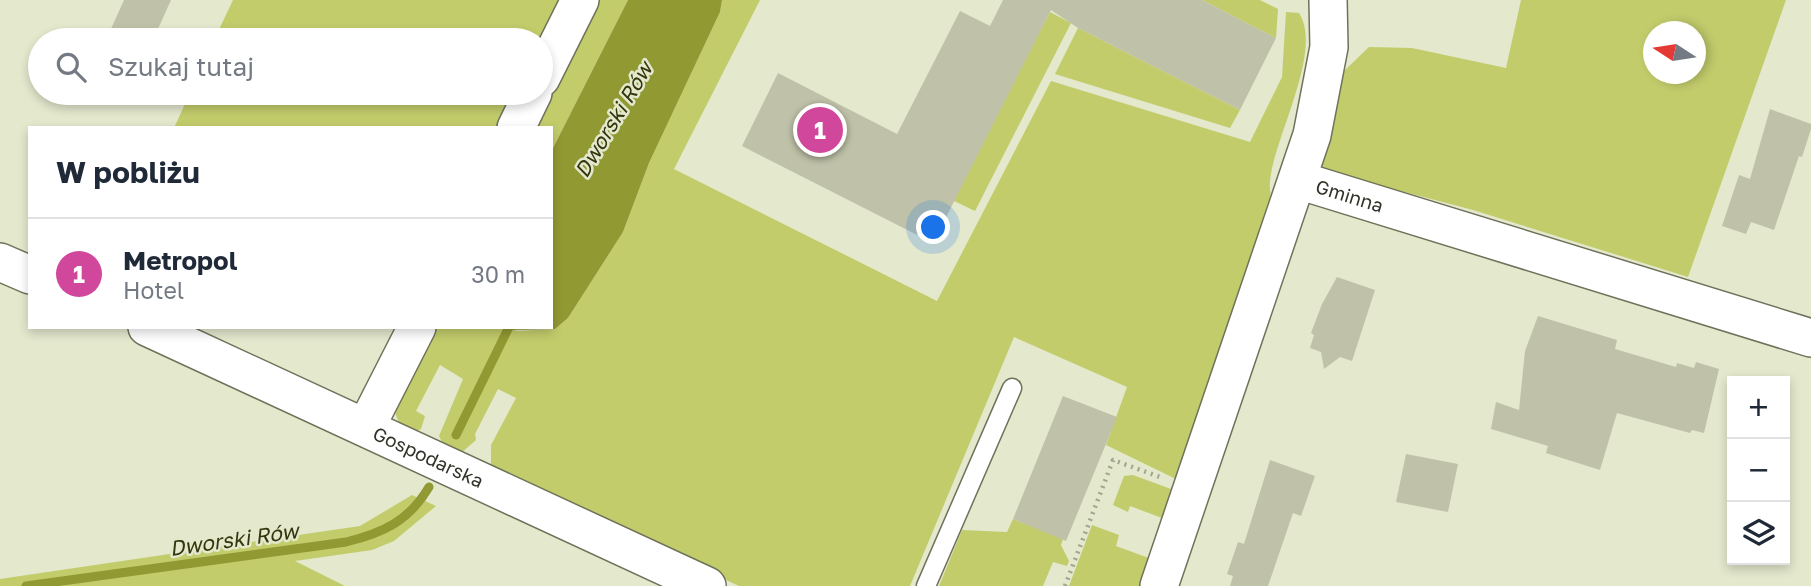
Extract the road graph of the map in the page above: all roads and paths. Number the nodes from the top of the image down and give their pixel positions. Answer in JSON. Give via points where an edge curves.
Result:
{"nodes":[{"id":1,"x":580,"y":0,"type":"edge"},
{"id":2,"x":1328,"y":0,"type":"edge"},
{"id":3,"x":553,"y":54,"type":"edge"},
{"id":4,"x":527,"y":105,"type":"edge"},
{"id":5,"x":517,"y":126,"type":"edge"},
{"id":6,"x":1298,"y":180,"type":"junction"},
{"id":7,"x":0,"y":262,"type":"edge"},
{"id":8,"x":28,"y":274,"type":"edge"},
{"id":9,"x":151,"y":329,"type":"edge"},
{"id":10,"x":416,"y":329,"type":"edge"},
{"id":11,"x":1811,"y":338,"type":"edge"},
{"id":12,"x":1012,"y":388,"type":"dead end"},
{"id":13,"x":366,"y":427,"type":"junction"},
{"id":14,"x":1192,"y":489,"type":"junction"},
{"id":15,"x":707,"y":586,"type":"edge"},
{"id":16,"x":926,"y":586,"type":"edge"},
{"id":17,"x":1065,"y":586,"type":"edge"},
{"id":18,"x":1159,"y":586,"type":"edge"}],
"edges":[{"from":1,"to":3,"type":"street"},
{"from":2,"to":6,"type":"street","via":[[1329,47],[1322,96]]},
{"from":4,"to":5,"type":"street"},
{"from":6,"to":11,"type":"street","name":"Gminna"},
{"from":6,"to":14,"type":"street","name":"Gminna"},
{"from":7,"to":8,"type":"street"},
{"from":9,"to":13,"type":"street","name":"Gospodarska"},
{"from":10,"to":13,"type":"street"},
{"from":12,"to":16,"type":"lane"},
{"from":13,"to":15,"type":"street","name":"Gospodarska"},
{"from":14,"to":17,"type":"path","via":[[1113,460]]},
{"from":14,"to":18,"type":"street","name":"Gminna"}]}
